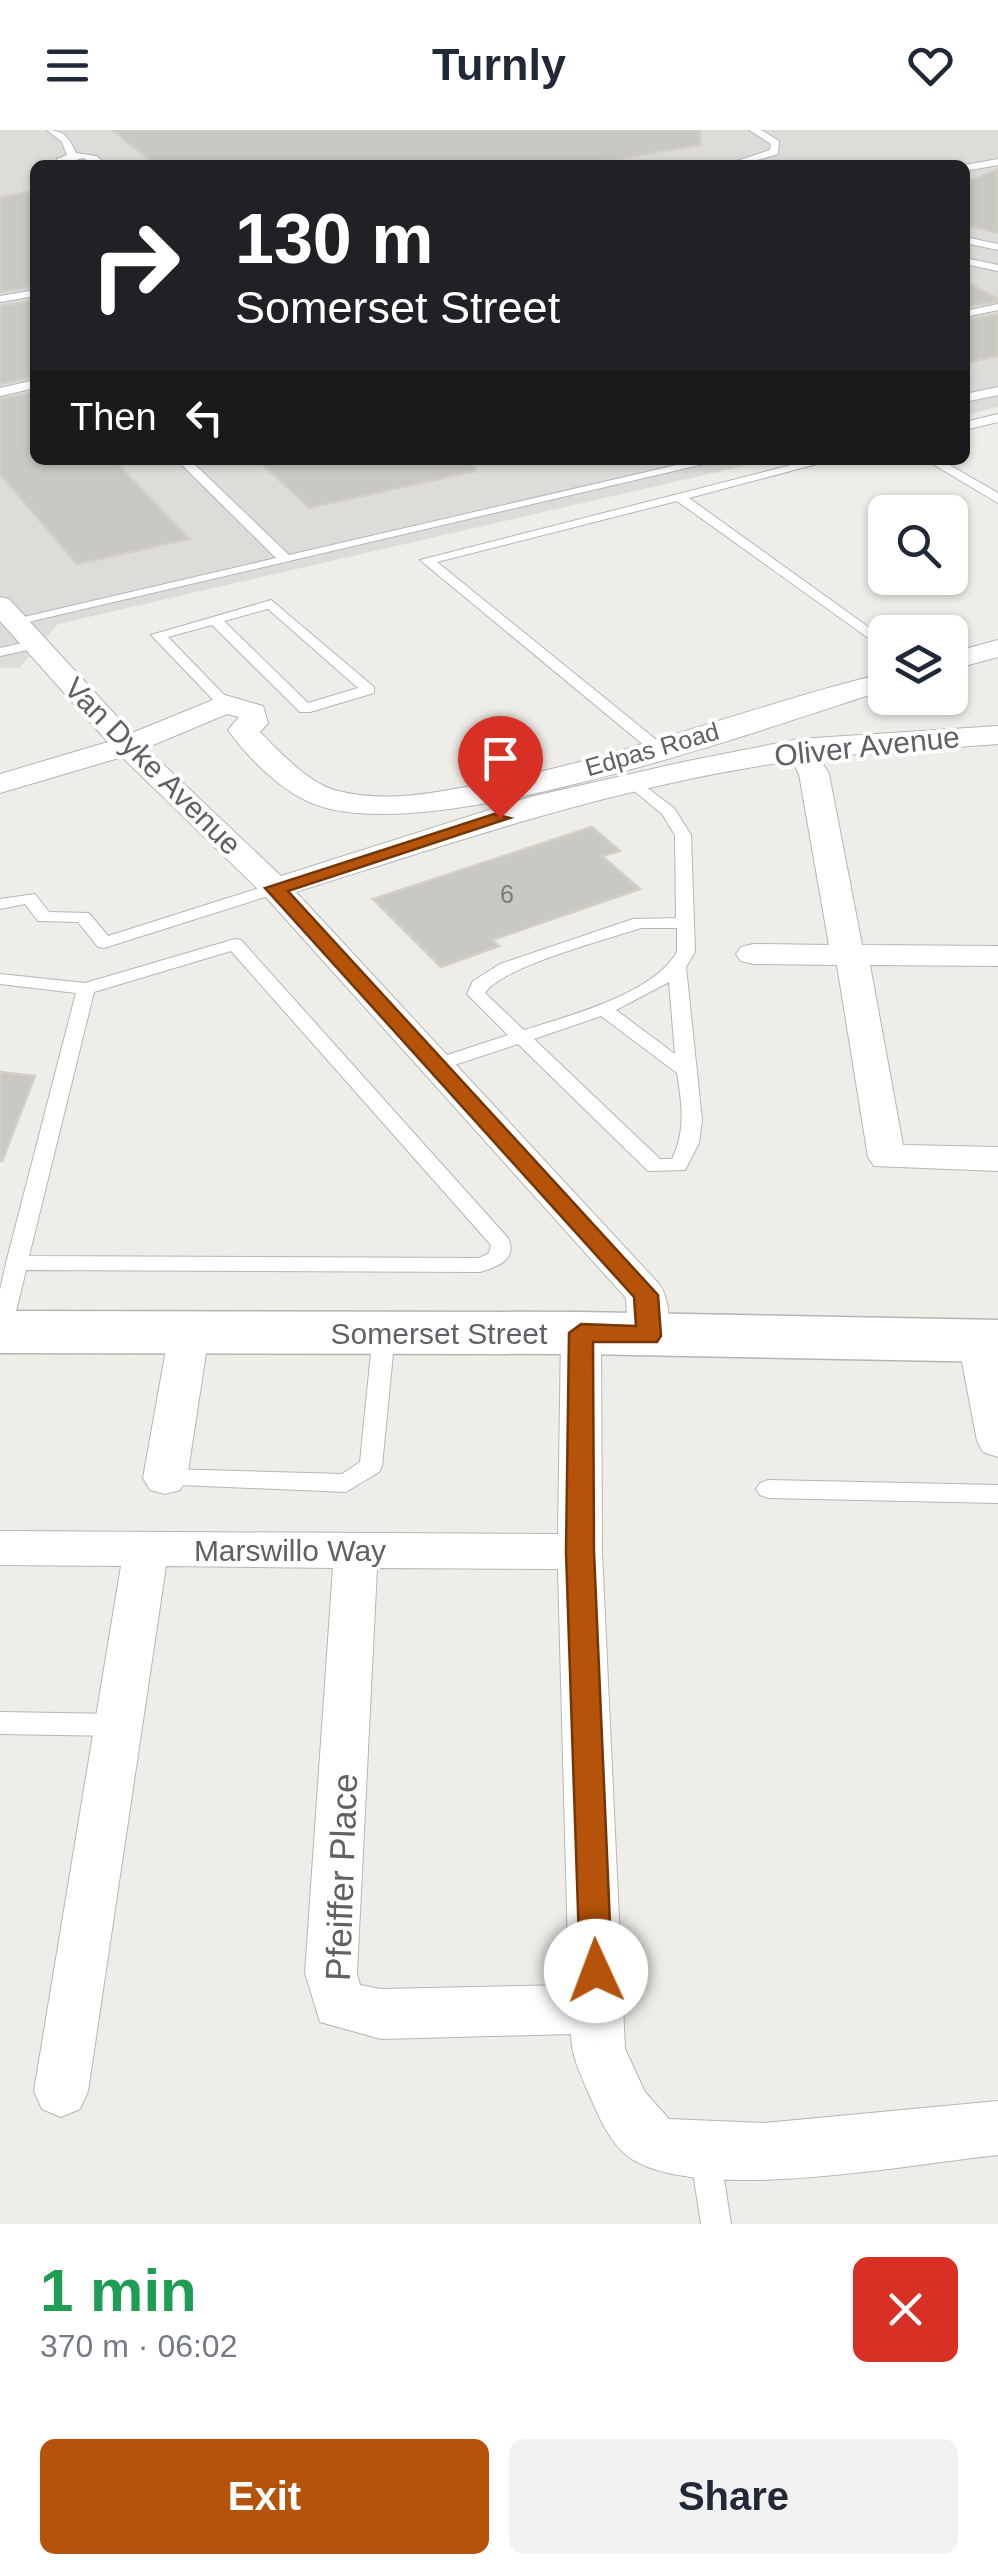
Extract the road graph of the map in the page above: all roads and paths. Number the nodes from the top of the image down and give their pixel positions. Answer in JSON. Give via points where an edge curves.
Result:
{"nodes":[{"id":1,"x":52,"y":130,"type":"edge"},
{"id":2,"x":754,"y":130,"type":"edge"},
{"id":3,"x":72,"y":155,"type":"junction"},
{"id":4,"x":66,"y":160,"type":"edge"},
{"id":5,"x":91,"y":160,"type":"edge"},
{"id":6,"x":747,"y":160,"type":"edge"},
{"id":7,"x":998,"y":162,"type":"edge"},
{"id":8,"x":970,"y":167,"type":"edge"},
{"id":9,"x":970,"y":241,"type":"edge"},
{"id":10,"x":998,"y":246,"type":"edge"},
{"id":11,"x":970,"y":262,"type":"edge"},
{"id":12,"x":998,"y":268,"type":"edge"},
{"id":13,"x":30,"y":294,"type":"edge"},
{"id":14,"x":0,"y":299,"type":"edge"},
{"id":15,"x":998,"y":307,"type":"edge"},
{"id":16,"x":970,"y":313,"type":"edge"},
{"id":17,"x":30,"y":385,"type":"edge"},
{"id":18,"x":998,"y":391,"type":"edge"},
{"id":19,"x":0,"y":392,"type":"edge"},
{"id":20,"x":970,"y":397,"type":"edge"},
{"id":21,"x":998,"y":418,"type":"edge"},
{"id":22,"x":970,"y":425,"type":"edge"},
{"id":23,"x":188,"y":465,"type":"edge"},
{"id":24,"x":693,"y":465,"type":"edge"},
{"id":25,"x":806,"y":465,"type":"edge"},
{"id":26,"x":940,"y":465,"type":"edge"},
{"id":27,"x":679,"y":497,"type":"junction"},
{"id":28,"x":998,"y":499,"type":"edge"},
{"id":29,"x":282,"y":558,"type":"junction"},
{"id":30,"x":215,"y":620,"type":"junction"},
{"id":31,"x":13,"y":631,"type":"edge"},
{"id":32,"x":868,"y":634,"type":"edge"},
{"id":33,"x":998,"y":648,"type":"edge"},
{"id":34,"x":968,"y":657,"type":"edge"},
{"id":35,"x":868,"y":686,"type":"edge"},
{"id":36,"x":225,"y":704,"type":"junction"},
{"id":37,"x":243,"y":730,"type":"junction"},
{"id":38,"x":998,"y":735,"type":"edge"},
{"id":39,"x":127,"y":746,"type":"junction"},
{"id":40,"x":800,"y":748,"type":"junction"},
{"id":41,"x":658,"y":749,"type":"junction"},
{"id":42,"x":634,"y":782,"type":"junction"},
{"id":43,"x":0,"y":784,"type":"edge"},
{"id":44,"x":275,"y":888,"type":"junction"},
{"id":45,"x":0,"y":904,"type":"edge"},
{"id":46,"x":685,"y":923,"type":"junction"},
{"id":47,"x":753,"y":954,"type":"dead end"},
{"id":48,"x":850,"y":954,"type":"junction"},
{"id":49,"x":998,"y":956,"type":"edge"},
{"id":50,"x":677,"y":967,"type":"junction"},
{"id":51,"x":0,"y":980,"type":"edge"},
{"id":52,"x":86,"y":990,"type":"junction"},
{"id":53,"x":602,"y":1008,"type":"junction"},
{"id":54,"x":518,"y":1035,"type":"junction"},
{"id":55,"x":436,"y":1065,"type":"junction"},
{"id":56,"x":686,"y":1071,"type":"junction"},
{"id":57,"x":998,"y":1158,"type":"edge"},
{"id":58,"x":12,"y":1253,"type":"edge"},
{"id":59,"x":0,"y":1332,"type":"edge"},
{"id":60,"x":189,"y":1333,"type":"junction"},
{"id":61,"x":384,"y":1333,"type":"junction"},
{"id":62,"x":581,"y":1333,"type":"junction"},
{"id":63,"x":648,"y":1336,"type":"junction"},
{"id":64,"x":988,"y":1341,"type":"edge"},
{"id":65,"x":998,"y":1441,"type":"edge"},
{"id":66,"x":166,"y":1478,"type":"joint"},
{"id":67,"x":768,"y":1489,"type":"dead end"},
{"id":68,"x":998,"y":1494,"type":"edge"},
{"id":69,"x":0,"y":1548,"type":"edge"},
{"id":70,"x":146,"y":1548,"type":"junction"},
{"id":71,"x":356,"y":1550,"type":"junction"},
{"id":72,"x":580,"y":1552,"type":"junction"},
{"id":73,"x":0,"y":1723,"type":"edge"},
{"id":74,"x":118,"y":1725,"type":"junction"},
{"id":75,"x":597,"y":2009,"type":"junction"},
{"id":76,"x":61,"y":2091,"type":"dead end"},
{"id":77,"x":998,"y":2128,"type":"edge"},
{"id":78,"x":678,"y":2146,"type":"junction"},
{"id":79,"x":716,"y":2224,"type":"edge"}],
"edges":[{"from":1,"to":3,"type":"lane"},
{"from":2,"to":6,"type":"lane","via":[[776,143],[775,152]]},
{"from":3,"to":4,"type":"lane"},
{"from":3,"to":5,"type":"lane"},
{"from":7,"to":8,"type":"lane"},
{"from":9,"to":10,"type":"lane"},
{"from":11,"to":12,"type":"lane"},
{"from":13,"to":14,"type":"lane"},
{"from":15,"to":16,"type":"lane"},
{"from":17,"to":19,"type":"lane"},
{"from":18,"to":20,"type":"lane"},
{"from":21,"to":22,"type":"lane"},
{"from":23,"to":29,"type":"lane"},
{"from":24,"to":29,"type":"lane"},
{"from":25,"to":27,"type":"lane"},
{"from":26,"to":28,"type":"lane"},
{"from":27,"to":32,"type":"lane"},
{"from":27,"to":41,"type":"lane","via":[[427,560]]},
{"from":29,"to":31,"type":"lane"},
{"from":30,"to":30,"type":"lane","via":[[271,604],[369,690],[304,709]]},
{"from":30,"to":36,"type":"lane","via":[[158,636]]},
{"from":31,"to":39,"type":"street","name":"Van Dyke Avenue"},
{"from":33,"to":34,"type":"street"},
{"from":35,"to":41,"type":"street","name":"Edpas Road"},
{"from":36,"to":37,"type":"street","name":"Edpas Road","via":[[253,712],[254,723]]},
{"from":36,"to":39,"type":"street"},
{"from":37,"to":39,"type":"street"},
{"from":37,"to":41,"type":"street","name":"Edpas Road","via":[[326,799],[400,808],[486,794]]},
{"from":38,"to":40,"type":"street","name":"Oliver Avenue"},
{"from":39,"to":43,"type":"street"},
{"from":39,"to":44,"type":"street","name":"Van Dyke Avenue"},
{"from":40,"to":42,"type":"street","name":"Oliver Avenue"},
{"from":40,"to":48,"type":"street","via":[[814,774]]},
{"from":42,"to":44,"type":"street","name":"Oliver Avenue"},
{"from":42,"to":46,"type":"lane","via":[[668,810],[682,835]]},
{"from":44,"to":45,"type":"lane","via":[[104,944],[83,916],[44,917],[29,898]]},
{"from":44,"to":55,"type":"street","name":"Van Dyke Avenue"},
{"from":46,"to":50,"type":"lane","via":[[686,952]]},
{"from":46,"to":54,"type":"lane","via":[[639,923],[506,968],[479,985],[476,994]]},
{"from":47,"to":48,"type":"street"},
{"from":48,"to":49,"type":"street"},
{"from":48,"to":57,"type":"street","via":[[887,1157]]},
{"from":50,"to":53,"type":"lane"},
{"from":50,"to":56,"type":"lane"},
{"from":51,"to":52,"type":"lane"},
{"from":52,"to":58,"type":"lane"},
{"from":52,"to":58,"type":"lane","via":[[235,944],[502,1250],[480,1265]]},
{"from":53,"to":54,"type":"lane"},
{"from":53,"to":56,"type":"lane"},
{"from":54,"to":55,"type":"lane"},
{"from":54,"to":56,"type":"lane","via":[[655,1166],[678,1165],[689,1150],[694,1114]]},
{"from":55,"to":63,"type":"street","name":"Van Dyke Avenue","via":[[646,1295]]},
{"from":58,"to":59,"type":"lane"},
{"from":59,"to":60,"type":"main road","name":"Somerset Street"},
{"from":60,"to":61,"type":"main road","name":"Somerset Street"},
{"from":60,"to":66,"type":"street"},
{"from":61,"to":62,"type":"main road","name":"Somerset Street"},
{"from":61,"to":66,"type":"lane","via":[[371,1466],[362,1476],[346,1483]]},
{"from":62,"to":63,"type":"main road","name":"Somerset Street"},
{"from":62,"to":72,"type":"street"},
{"from":63,"to":64,"type":"main road","name":"Somerset Street"},
{"from":64,"to":65,"type":"street"},
{"from":67,"to":68,"type":"lane"},
{"from":69,"to":70,"type":"street","name":"Marswillo Way"},
{"from":70,"to":71,"type":"street","name":"Marswillo Way"},
{"from":70,"to":74,"type":"street"},
{"from":71,"to":72,"type":"street","name":"Marswillo Way"},
{"from":71,"to":75,"type":"street","name":"Pfeiffer Place","via":[[331,1973],[338,2004],[381,2014]]},
{"from":72,"to":75,"type":"street"},
{"from":73,"to":74,"type":"lane"},
{"from":74,"to":76,"type":"street"},
{"from":75,"to":78,"type":"street","via":[[598,2049],[629,2118]]},
{"from":77,"to":78,"type":"street"},
{"from":78,"to":79,"type":"lane"}]}
